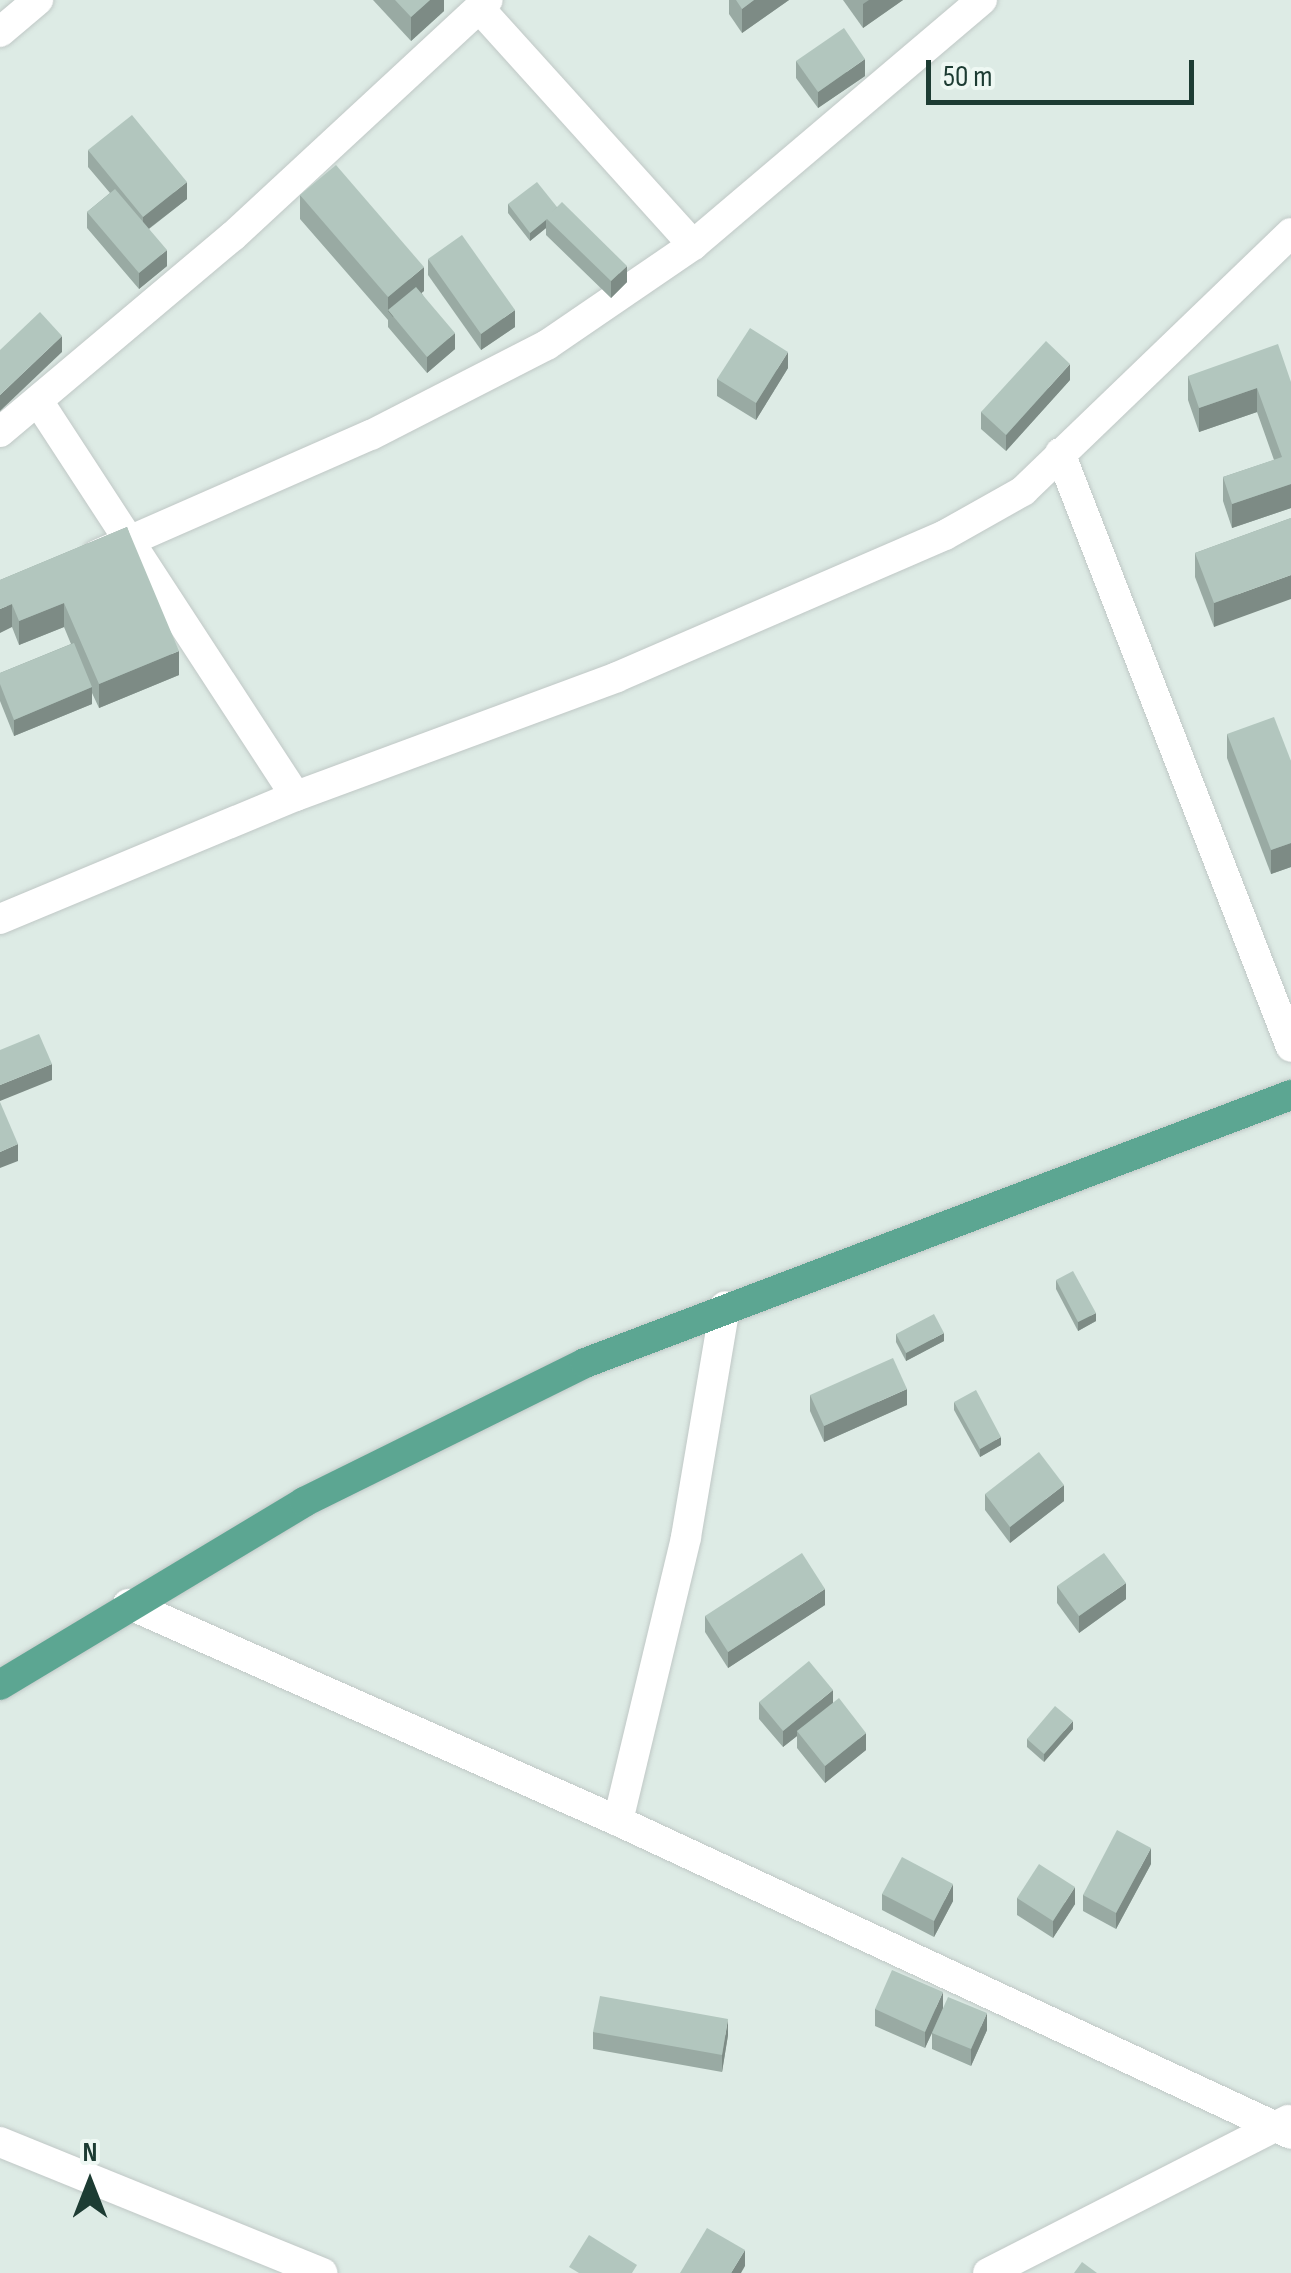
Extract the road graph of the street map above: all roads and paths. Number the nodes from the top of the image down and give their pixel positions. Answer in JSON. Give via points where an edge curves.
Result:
{"nodes":[{"id":1,"x":38,"y":0,"type":"edge"},
{"id":2,"x":982,"y":0,"type":"edge"},
{"id":3,"x":484,"y":4,"type":"edge"},
{"id":4,"x":0,"y":32,"type":"edge"},
{"id":5,"x":1291,"y":234,"type":"edge"},
{"id":6,"x":693,"y":244,"type":"junction"},
{"id":7,"x":40,"y":404,"type":"junction"},
{"id":8,"x":0,"y":432,"type":"edge"},
{"id":9,"x":1060,"y":454,"type":"junction"},
{"id":10,"x":133,"y":542,"type":"junction"},
{"id":11,"x":74,"y":564,"type":"edge"},
{"id":12,"x":296,"y":796,"type":"junction"},
{"id":13,"x":0,"y":919,"type":"edge"},
{"id":14,"x":1291,"y":1047,"type":"edge"},
{"id":15,"x":1291,"y":1095,"type":"edge"},
{"id":16,"x":726,"y":1306,"type":"junction"},
{"id":17,"x":128,"y":1604,"type":"junction"},
{"id":18,"x":0,"y":1686,"type":"edge"},
{"id":19,"x":618,"y":1821,"type":"junction"},
{"id":20,"x":1286,"y":2126,"type":"edge"},
{"id":21,"x":0,"y":2142,"type":"edge"},
{"id":22,"x":322,"y":2273,"type":"edge"},
{"id":23,"x":988,"y":2273,"type":"edge"}],
"edges":[{"from":1,"to":4,"type":"street"},
{"from":2,"to":6,"type":"street"},
{"from":3,"to":6,"type":"street"},
{"from":3,"to":7,"type":"street"},
{"from":5,"to":9,"type":"street"},
{"from":6,"to":10,"type":"street","via":[[547,345]]},
{"from":7,"to":8,"type":"street"},
{"from":7,"to":10,"type":"street"},
{"from":9,"to":12,"type":"street","via":[[1023,491],[945,535],[617,677]]},
{"from":9,"to":14,"type":"street"},
{"from":10,"to":11,"type":"street"},
{"from":10,"to":12,"type":"street"},
{"from":12,"to":13,"type":"street"},
{"from":15,"to":16,"type":"main road"},
{"from":16,"to":17,"type":"main road","via":[[584,1362],[434,1436]]},
{"from":16,"to":19,"type":"street","via":[[686,1537]]},
{"from":17,"to":18,"type":"main road"},
{"from":17,"to":19,"type":"street"},
{"from":19,"to":20,"type":"street"},
{"from":20,"to":23,"type":"street"},
{"from":21,"to":22,"type":"street"}]}
